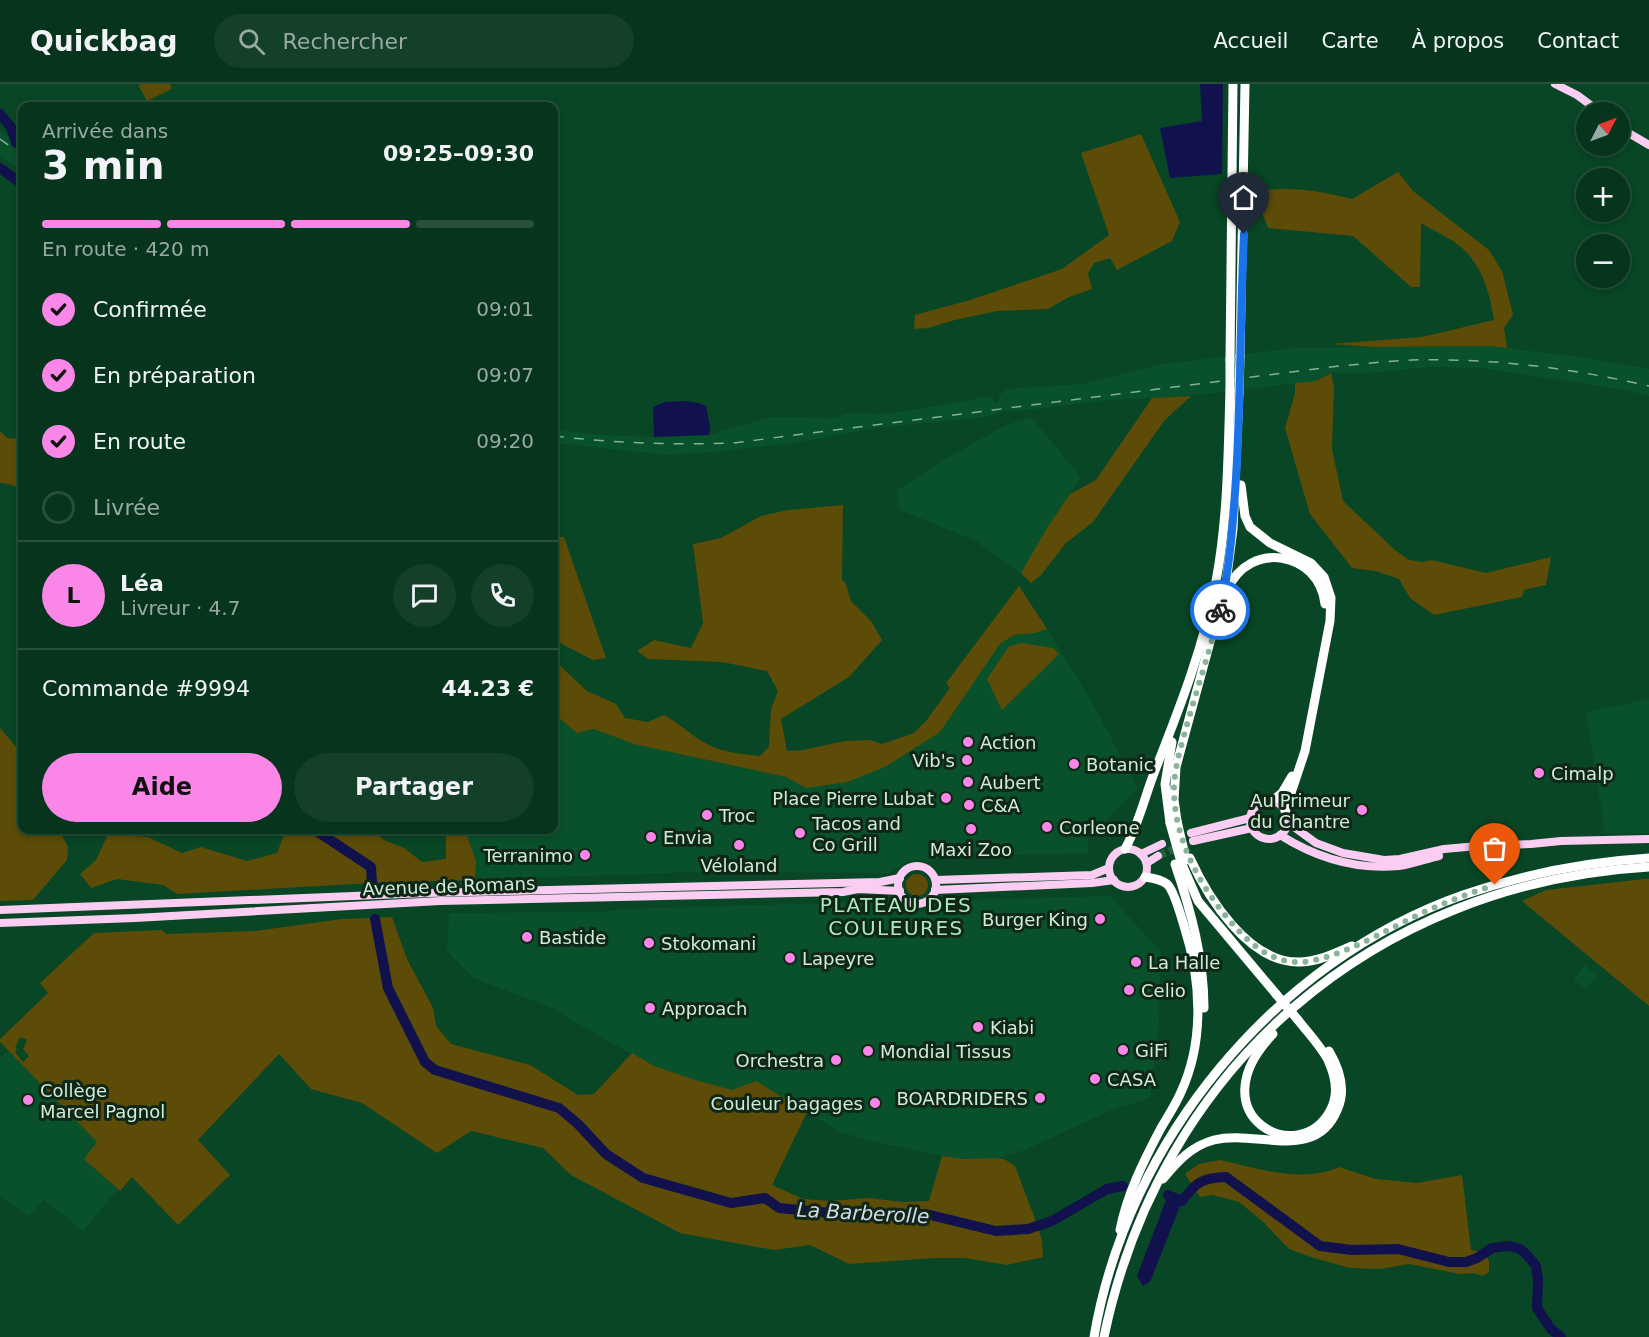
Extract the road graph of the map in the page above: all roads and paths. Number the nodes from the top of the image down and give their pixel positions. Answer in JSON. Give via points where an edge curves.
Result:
{"nodes":[{"id":1,"x":1233,"y":84,"type":"edge"},
{"id":2,"x":1245,"y":84,"type":"edge"},
{"id":3,"x":1555,"y":84,"type":"edge"},
{"id":4,"x":1586,"y":102,"type":"edge"},
{"id":5,"x":1630,"y":134,"type":"edge"},
{"id":6,"x":1649,"y":145,"type":"edge"},
{"id":7,"x":1235,"y":358,"type":"junction"},
{"id":8,"x":1234,"y":391,"type":"junction"},
{"id":9,"x":1238,"y":434,"type":"junction"},
{"id":10,"x":1216,"y":626,"type":"junction"},
{"id":11,"x":1182,"y":702,"type":"junction"},
{"id":12,"x":1272,"y":801,"type":"junction"},
{"id":13,"x":1286,"y":811,"type":"junction"},
{"id":14,"x":1250,"y":818,"type":"junction"},
{"id":15,"x":1287,"y":822,"type":"junction"},
{"id":16,"x":1171,"y":823,"type":"junction"},
{"id":17,"x":1252,"y":828,"type":"junction"},
{"id":18,"x":1280,"y":835,"type":"junction"},
{"id":19,"x":1649,"y":841,"type":"edge"},
{"id":20,"x":1162,"y":844,"type":"tunnel mouth"},
{"id":21,"x":1465,"y":848,"type":"junction"},
{"id":22,"x":1125,"y":849,"type":"junction"},
{"id":23,"x":1142,"y":854,"type":"junction"},
{"id":24,"x":1158,"y":856,"type":"tunnel mouth"},
{"id":25,"x":1649,"y":858,"type":"edge"},
{"id":26,"x":1183,"y":861,"type":"junction"},
{"id":27,"x":1147,"y":863,"type":"junction"},
{"id":28,"x":1649,"y":867,"type":"edge"},
{"id":29,"x":1109,"y":868,"type":"junction"},
{"id":30,"x":1145,"y":877,"type":"junction"},
{"id":31,"x":900,"y":878,"type":"junction"},
{"id":32,"x":936,"y":880,"type":"junction"},
{"id":33,"x":1114,"y":880,"type":"junction"},
{"id":34,"x":935,"y":890,"type":"junction"},
{"id":35,"x":674,"y":891,"type":"junction"},
{"id":36,"x":689,"y":891,"type":"junction"},
{"id":37,"x":900,"y":891,"type":"junction"},
{"id":38,"x":0,"y":910,"type":"edge"},
{"id":39,"x":0,"y":923,"type":"edge"},
{"id":40,"x":1388,"y":930,"type":"junction"},
{"id":41,"x":1315,"y":991,"type":"junction"},
{"id":42,"x":1299,"y":1018,"type":"junction"},
{"id":43,"x":1197,"y":1043,"type":"junction"},
{"id":44,"x":1150,"y":1193,"type":"junction"},
{"id":45,"x":1114,"y":1260,"type":"junction"},
{"id":46,"x":1094,"y":1337,"type":"edge"},
{"id":47,"x":1104,"y":1337,"type":"edge"}],
"edges":[{"from":1,"to":7,"type":"highway"},
{"from":2,"to":7,"type":"highway"},
{"from":3,"to":4,"type":"main road"},
{"from":5,"to":6,"type":"main road"},
{"from":7,"to":8,"type":"highway","bridge":true},
{"from":8,"to":9,"type":"highway"},
{"from":8,"to":11,"type":"highway","via":[[1220,555],[1204,633]]},
{"from":9,"to":10,"type":"highway","via":[[1233,529]]},
{"from":9,"to":13,"type":"highway","via":[[1241,497],[1250,527],[1270,543],[1311,563],[1324,578],[1331,598],[1305,751]]},
{"from":10,"to":12,"type":"highway","via":[[1232,581],[1259,560],[1278,557],[1298,563],[1312,573],[1322,589],[1324,623],[1298,759],[1288,786]]},
{"from":10,"to":16,"type":"highway","via":[[1176,767]]},
{"from":11,"to":16,"type":"highway","via":[[1168,754],[1166,784]]},
{"from":11,"to":22,"type":"highway"},
{"from":12,"to":13,"type":"main road"},
{"from":12,"to":14,"type":"main road","via":[[1259,804]]},
{"from":13,"to":15,"type":"main road"},
{"from":14,"to":17,"type":"main road"},
{"from":14,"to":17,"type":"main road","via":[[1192,837]]},
{"from":15,"to":18,"type":"main road"},
{"from":15,"to":21,"type":"main road","via":[[1316,843],[1371,859],[1400,859]]},
{"from":16,"to":26,"type":"highway","bridge":true},
{"from":17,"to":18,"type":"main road","via":[[1268,838]]},
{"from":18,"to":21,"type":"main road","via":[[1318,855],[1371,866],[1409,864]]},
{"from":19,"to":21,"type":"main road"},
{"from":20,"to":23,"type":"main road"},
{"from":22,"to":23,"type":"main road"},
{"from":22,"to":29,"type":"main road","via":[[1114,856]]},
{"from":23,"to":27,"type":"main road"},
{"from":24,"to":27,"type":"main road"},
{"from":25,"to":40,"type":"highway","via":[[1577,865],[1509,880],[1463,895]]},
{"from":26,"to":40,"type":"highway","via":[[1249,942],[1271,956],[1291,962],[1324,958]]},
{"from":26,"to":42,"type":"highway","via":[[1210,908]]},
{"from":26,"to":43,"type":"highway","via":[[1201,964],[1204,1007]]},
{"from":27,"to":30,"type":"main road"},
{"from":28,"to":41,"type":"highway","via":[[1571,876],[1471,902],[1398,935]]},
{"from":29,"to":32,"type":"main road","name":"Avenue de Romans","via":[[1092,875]]},
{"from":29,"to":33,"type":"main road"},
{"from":30,"to":33,"type":"main road","via":[[1132,886]]},
{"from":30,"to":43,"type":"highway","via":[[1168,885],[1184,924],[1197,984]]},
{"from":31,"to":32,"type":"main road","name":"Avenue de Romans","via":[[909,868],[918,866]]},
{"from":31,"to":36,"type":"main road","name":"Avenue de Romans"},
{"from":31,"to":37,"type":"main road"},
{"from":32,"to":34,"type":"main road"},
{"from":33,"to":34,"type":"main road","name":"Avenue de Romans"},
{"from":34,"to":37,"type":"main road","name":"Avenue de Romans","via":[[926,902],[916,904],[907,901]]},
{"from":35,"to":36,"type":"main road","name":"Avenue de Romans"},
{"from":35,"to":38,"type":"main road","name":"Avenue de Romans","via":[[428,893]]},
{"from":35,"to":39,"type":"main road","name":"Avenue de Romans"},
{"from":36,"to":37,"type":"main road","name":"Avenue de Romans"},
{"from":40,"to":45,"type":"highway","via":[[1323,972],[1267,1018],[1210,1080],[1159,1156]]},
{"from":41,"to":42,"type":"highway","via":[[1264,1043],[1245,1078],[1245,1100],[1252,1115],[1268,1129],[1285,1135],[1303,1134],[1322,1122],[1333,1105],[1336,1090],[1328,1061]]},
{"from":41,"to":44,"type":"highway","via":[[1269,1030],[1222,1080],[1181,1138]]},
{"from":42,"to":44,"type":"highway","via":[[1327,1048],[1341,1078],[1340,1103],[1327,1126],[1297,1141],[1241,1137],[1208,1142],[1184,1156]]},
{"from":43,"to":45,"type":"highway","via":[[1181,1092],[1123,1213]]},
{"from":44,"to":47,"type":"highway","via":[[1124,1259]]},
{"from":45,"to":46,"type":"highway"}]}
